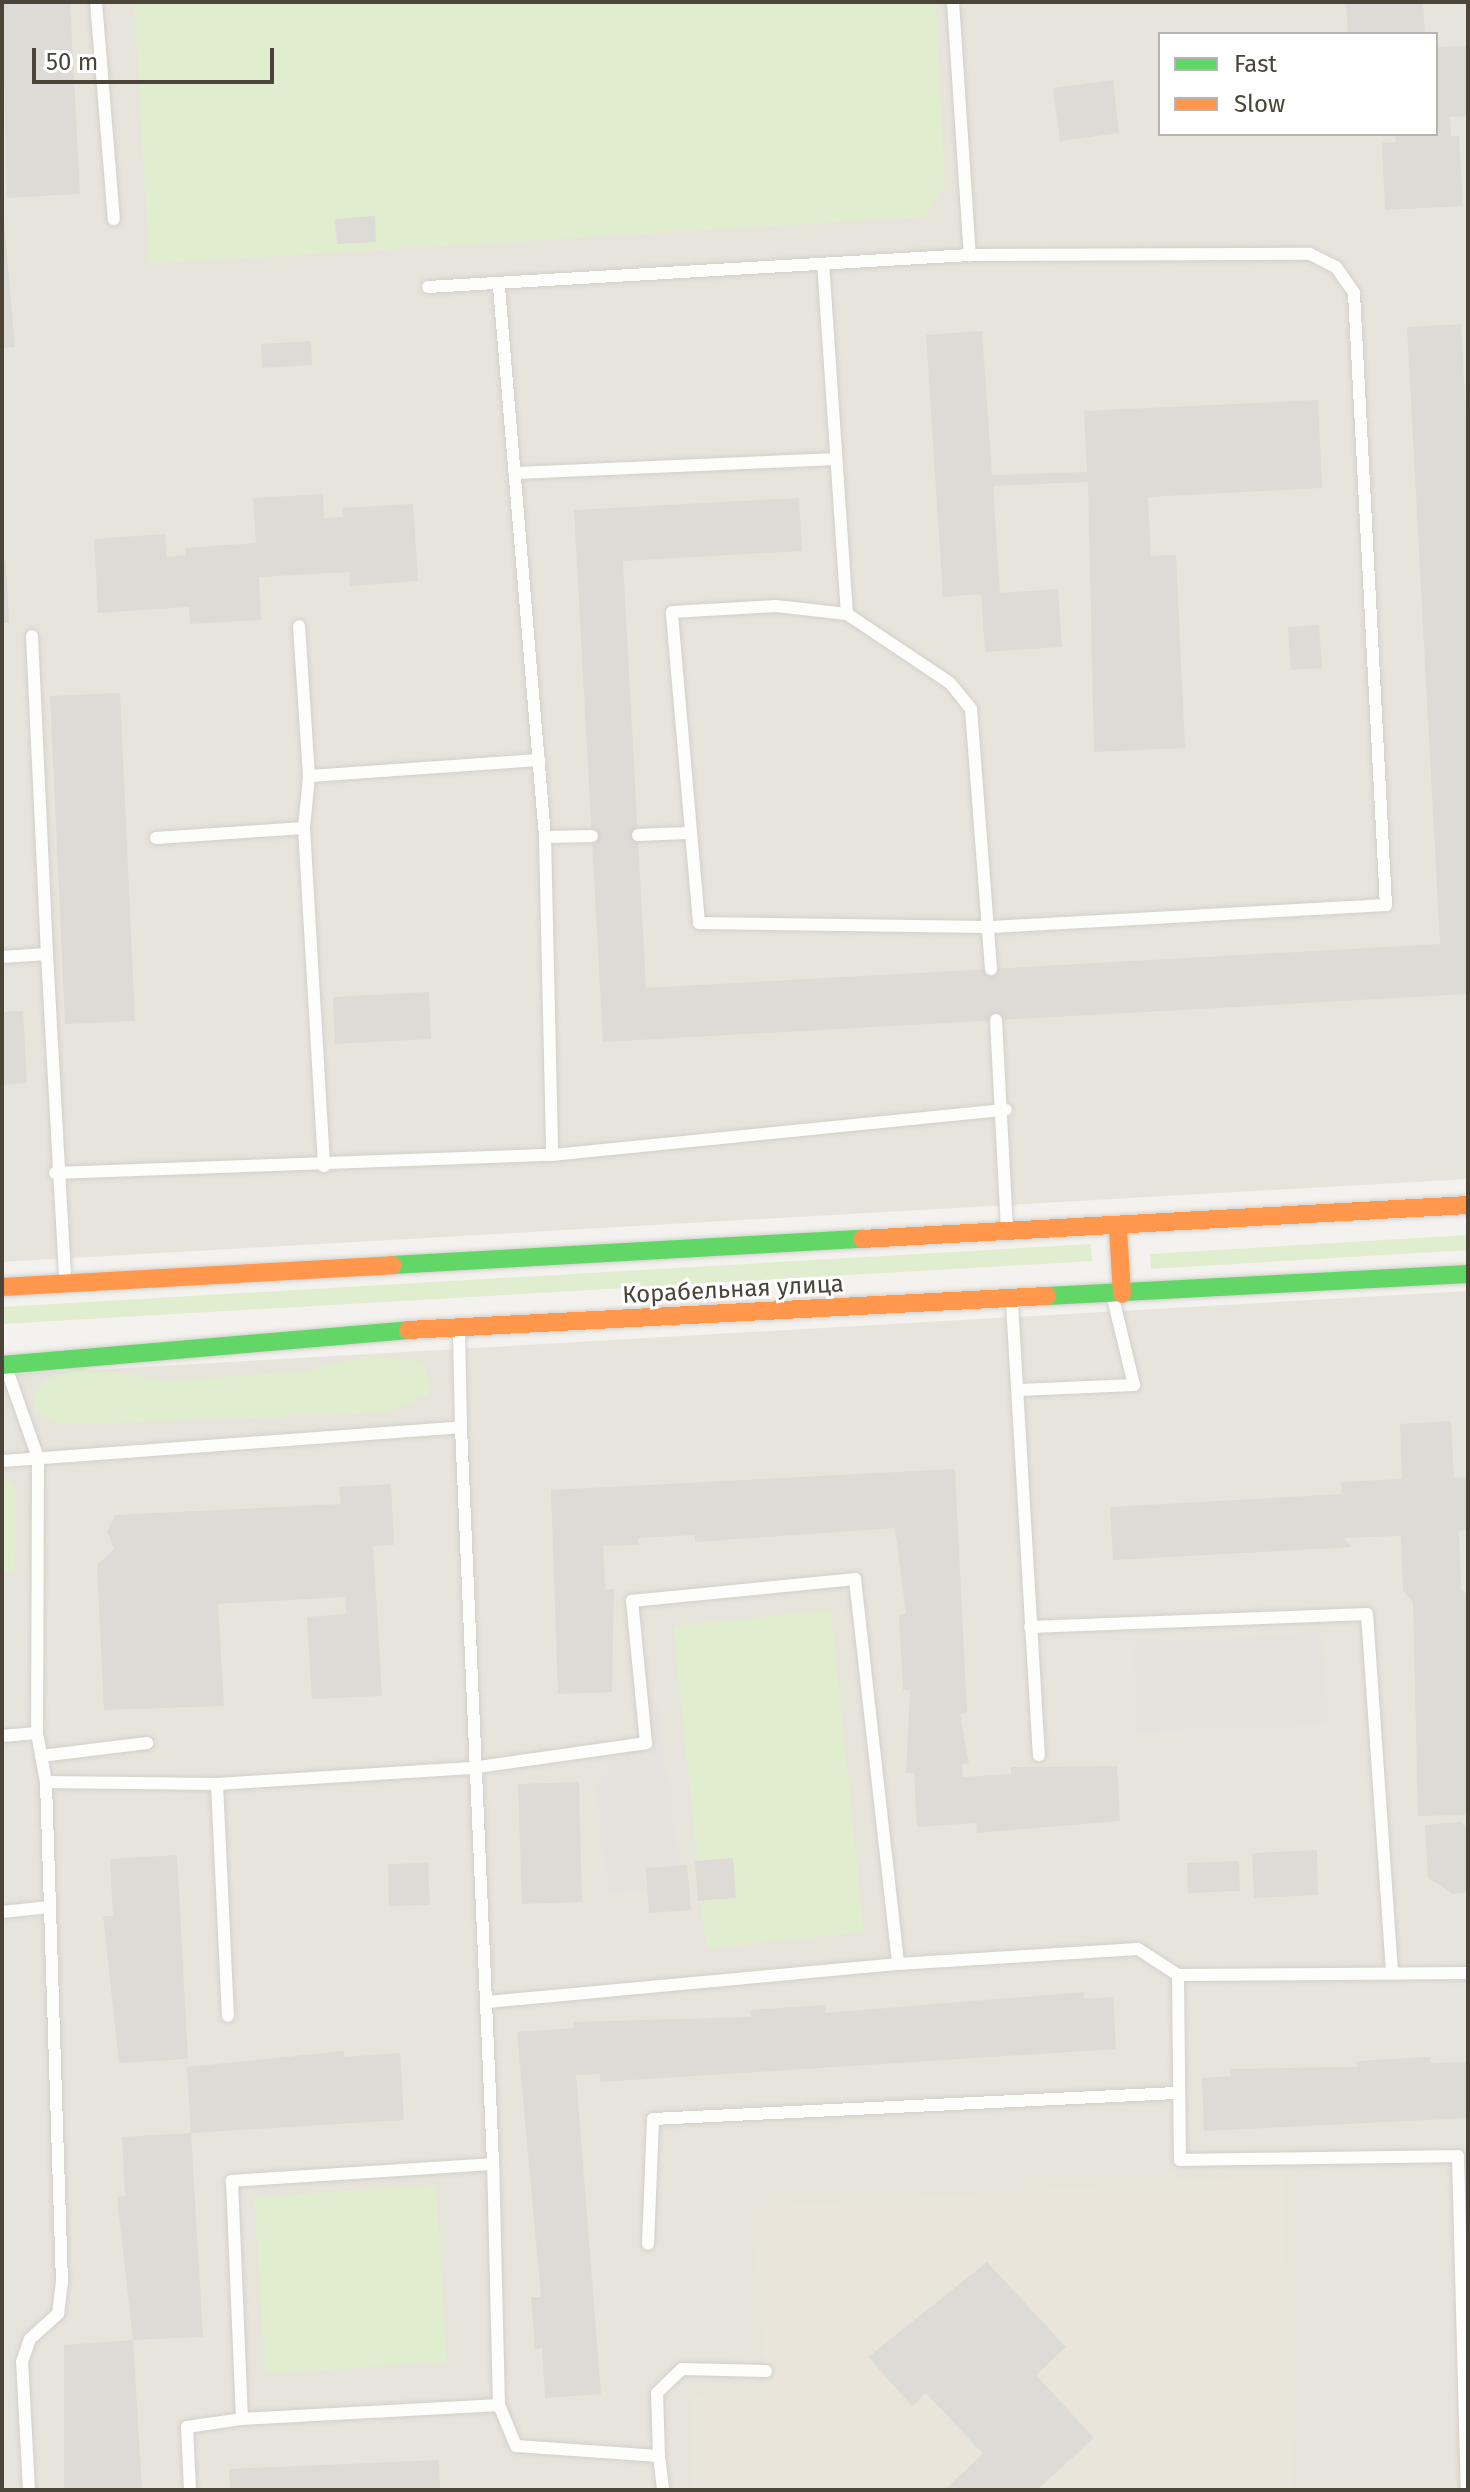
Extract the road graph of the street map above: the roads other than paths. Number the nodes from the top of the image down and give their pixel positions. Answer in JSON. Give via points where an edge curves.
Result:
{"nodes":[{"id":1,"x":96,"y":2,"type":"edge"},
{"id":2,"x":953,"y":2,"type":"edge"},
{"id":3,"x":114,"y":219,"type":"dead end"},
{"id":4,"x":970,"y":255,"type":"junction"},
{"id":5,"x":823,"y":265,"type":"junction"},
{"id":6,"x":428,"y":287,"type":"dead end"},
{"id":7,"x":499,"y":287,"type":"junction"},
{"id":8,"x":836,"y":459,"type":"junction"},
{"id":9,"x":517,"y":473,"type":"junction"},
{"id":10,"x":847,"y":614,"type":"junction"},
{"id":11,"x":299,"y":626,"type":"dead end"},
{"id":12,"x":32,"y":636,"type":"dead end"},
{"id":13,"x":539,"y":760,"type":"junction"},
{"id":14,"x":309,"y":776,"type":"junction"},
{"id":15,"x":304,"y":828,"type":"junction"},
{"id":16,"x":687,"y":833,"type":"junction"},
{"id":17,"x":638,"y":835,"type":"dead end"},
{"id":18,"x":592,"y":836,"type":"dead end"},
{"id":19,"x":545,"y":837,"type":"junction"},
{"id":20,"x":156,"y":838,"type":"dead end"},
{"id":21,"x":987,"y":927,"type":"junction"},
{"id":22,"x":47,"y":954,"type":"junction"},
{"id":23,"x":2,"y":957,"type":"edge"},
{"id":24,"x":991,"y":969,"type":"dead end"},
{"id":25,"x":996,"y":1020,"type":"dead end"},
{"id":26,"x":1006,"y":1110,"type":"junction"},
{"id":27,"x":552,"y":1155,"type":"junction"},
{"id":28,"x":324,"y":1166,"type":"junction"},
{"id":29,"x":55,"y":1173,"type":"junction"},
{"id":30,"x":1468,"y":1205,"type":"edge"},
{"id":31,"x":1118,"y":1229,"type":"junction"},
{"id":32,"x":1007,"y":1230,"type":"junction"},
{"id":33,"x":1468,"y":1274,"type":"edge"},
{"id":34,"x":66,"y":1284,"type":"junction"},
{"id":35,"x":2,"y":1287,"type":"edge"},
{"id":36,"x":1117,"y":1294,"type":"junction"},
{"id":37,"x":1012,"y":1301,"type":"junction"},
{"id":38,"x":459,"y":1326,"type":"junction"},
{"id":39,"x":4,"y":1365,"type":"edge"},
{"id":40,"x":1019,"y":1390,"type":"junction"},
{"id":41,"x":461,"y":1427,"type":"junction"},
{"id":42,"x":38,"y":1458,"type":"junction"},
{"id":43,"x":2,"y":1461,"type":"edge"},
{"id":44,"x":1030,"y":1627,"type":"junction"},
{"id":45,"x":37,"y":1733,"type":"junction"},
{"id":46,"x":2,"y":1736,"type":"edge"},
{"id":47,"x":147,"y":1743,"type":"dead end"},
{"id":48,"x":1039,"y":1755,"type":"dead end"},
{"id":49,"x":41,"y":1756,"type":"junction"},
{"id":50,"x":471,"y":1768,"type":"junction"},
{"id":51,"x":46,"y":1782,"type":"junction"},
{"id":52,"x":217,"y":1784,"type":"junction"},
{"id":53,"x":50,"y":1907,"type":"junction"},
{"id":54,"x":2,"y":1912,"type":"edge"},
{"id":55,"x":898,"y":1964,"type":"junction"},
{"id":56,"x":1392,"y":1973,"type":"junction"},
{"id":57,"x":1468,"y":1973,"type":"edge"},
{"id":58,"x":1178,"y":1975,"type":"junction"},
{"id":59,"x":488,"y":2002,"type":"junction"},
{"id":60,"x":228,"y":2016,"type":"dead end"},
{"id":61,"x":1176,"y":2093,"type":"junction"},
{"id":62,"x":493,"y":2164,"type":"junction"},
{"id":63,"x":648,"y":2244,"type":"dead end"},
{"id":64,"x":766,"y":2371,"type":"dead end"},
{"id":65,"x":499,"y":2405,"type":"junction"},
{"id":66,"x":242,"y":2419,"type":"junction"},
{"id":67,"x":659,"y":2456,"type":"junction"},
{"id":68,"x":29,"y":2490,"type":"edge"},
{"id":69,"x":190,"y":2490,"type":"edge"},
{"id":70,"x":663,"y":2490,"type":"edge"},
{"id":71,"x":1467,"y":2490,"type":"edge"}],
"edges":[{"from":1,"to":3,"type":"lane"},
{"from":2,"to":4,"type":"lane"},
{"from":4,"to":5,"type":"lane"},
{"from":4,"to":21,"type":"lane","via":[[1310,254],[1336,267],[1354,293],[1386,905]]},
{"from":5,"to":7,"type":"lane"},
{"from":5,"to":8,"type":"lane"},
{"from":6,"to":7,"type":"lane"},
{"from":7,"to":9,"type":"lane"},
{"from":8,"to":9,"type":"lane"},
{"from":8,"to":10,"type":"lane"},
{"from":9,"to":13,"type":"lane"},
{"from":10,"to":16,"type":"lane","via":[[776,606],[672,612]]},
{"from":10,"to":21,"type":"lane","via":[[950,683],[971,709]]},
{"from":11,"to":14,"type":"lane"},
{"from":12,"to":22,"type":"lane"},
{"from":13,"to":14,"type":"lane"},
{"from":13,"to":19,"type":"lane"},
{"from":14,"to":15,"type":"lane"},
{"from":15,"to":20,"type":"lane"},
{"from":15,"to":28,"type":"lane"},
{"from":16,"to":17,"type":"lane"},
{"from":16,"to":21,"type":"lane","via":[[699,923]]},
{"from":18,"to":19,"type":"lane"},
{"from":19,"to":27,"type":"lane"},
{"from":21,"to":24,"type":"lane"},
{"from":22,"to":23,"type":"lane"},
{"from":22,"to":29,"type":"lane"},
{"from":25,"to":26,"type":"lane"},
{"from":26,"to":27,"type":"lane"},
{"from":26,"to":32,"type":"lane"},
{"from":27,"to":28,"type":"lane"},
{"from":28,"to":29,"type":"lane"},
{"from":29,"to":34,"type":"lane"},
{"from":30,"to":31,"type":"main road","name":"Корабельная улица"},
{"from":31,"to":32,"type":"main road","name":"Корабельная улица"},
{"from":31,"to":36,"type":"main road"},
{"from":32,"to":34,"type":"main road","name":"Корабельная улица"},
{"from":33,"to":36,"type":"main road","name":"Корабельная улица"},
{"from":34,"to":35,"type":"main road","name":"Корабельная улица"},
{"from":36,"to":37,"type":"main road","name":"Корабельная улица"},
{"from":36,"to":40,"type":"lane","via":[[1134,1385]]},
{"from":37,"to":38,"type":"main road","name":"Корабельная улица"},
{"from":37,"to":40,"type":"lane"},
{"from":38,"to":39,"type":"main road","name":"Корабельная улица"},
{"from":38,"to":41,"type":"lane"},
{"from":39,"to":42,"type":"lane"},
{"from":40,"to":44,"type":"lane"},
{"from":41,"to":42,"type":"lane"},
{"from":41,"to":50,"type":"lane"},
{"from":42,"to":43,"type":"lane"},
{"from":42,"to":45,"type":"lane"},
{"from":44,"to":48,"type":"lane"},
{"from":44,"to":56,"type":"lane","via":[[1367,1614]]},
{"from":45,"to":46,"type":"lane"},
{"from":45,"to":49,"type":"lane"},
{"from":47,"to":49,"type":"lane"},
{"from":49,"to":51,"type":"lane"},
{"from":50,"to":52,"type":"lane"},
{"from":50,"to":55,"type":"lane","via":[[646,1743],[632,1601],[855,1579]]},
{"from":50,"to":59,"type":"lane"},
{"from":51,"to":52,"type":"lane"},
{"from":51,"to":53,"type":"lane"},
{"from":52,"to":60,"type":"lane"},
{"from":53,"to":54,"type":"lane"},
{"from":53,"to":68,"type":"lane","via":[[62,2283],[58,2314],[30,2339],[22,2362]]},
{"from":55,"to":58,"type":"lane","via":[[1138,1949]]},
{"from":55,"to":59,"type":"lane"},
{"from":56,"to":57,"type":"lane"},
{"from":56,"to":58,"type":"lane"},
{"from":58,"to":61,"type":"lane"},
{"from":59,"to":62,"type":"lane"},
{"from":61,"to":63,"type":"lane","via":[[653,2119]]},
{"from":61,"to":71,"type":"lane","via":[[1180,2160],[1458,2156]]},
{"from":62,"to":65,"type":"lane"},
{"from":62,"to":66,"type":"lane","via":[[232,2181]]},
{"from":64,"to":67,"type":"lane","via":[[682,2369],[657,2393]]},
{"from":65,"to":66,"type":"lane"},
{"from":65,"to":67,"type":"lane","via":[[516,2446]]},
{"from":66,"to":69,"type":"lane","via":[[187,2427]]},
{"from":67,"to":70,"type":"lane"}]}
